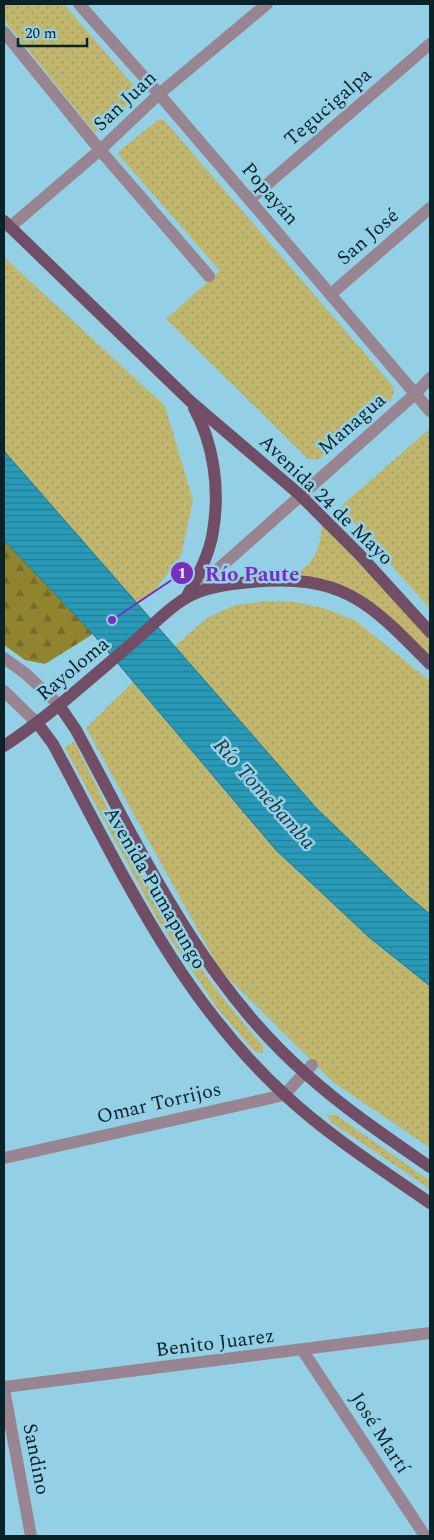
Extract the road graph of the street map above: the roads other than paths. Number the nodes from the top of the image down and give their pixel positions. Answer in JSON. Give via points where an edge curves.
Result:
{"nodes":[{"id":1,"x":79,"y":4,"type":"edge"},
{"id":2,"x":267,"y":4,"type":"edge"},
{"id":3,"x":4,"y":32,"type":"edge"},
{"id":4,"x":430,"y":44,"type":"edge"},
{"id":5,"x":159,"y":94,"type":"junction"},
{"id":6,"x":100,"y":150,"type":"junction"},
{"id":7,"x":250,"y":199,"type":"junction"},
{"id":8,"x":430,"y":208,"type":"edge"},
{"id":9,"x":7,"y":224,"type":"edge"},
{"id":10,"x":209,"y":276,"type":"dead end"},
{"id":11,"x":331,"y":294,"type":"junction"},
{"id":12,"x":430,"y":378,"type":"edge"},
{"id":13,"x":415,"y":394,"type":"junction"},
{"id":14,"x":190,"y":401,"type":"junction"},
{"id":15,"x":430,"y":411,"type":"edge"},
{"id":16,"x":300,"y":495,"type":"junction"},
{"id":17,"x":213,"y":531,"type":"joint"},
{"id":18,"x":186,"y":598,"type":"junction"},
{"id":19,"x":430,"y":632,"type":"edge"},
{"id":20,"x":4,"y":658,"type":"edge"},
{"id":21,"x":430,"y":664,"type":"edge"},
{"id":22,"x":4,"y":691,"type":"edge"},
{"id":23,"x":59,"y":706,"type":"junction"},
{"id":24,"x":38,"y":724,"type":"junction"},
{"id":25,"x":4,"y":746,"type":"edge"},
{"id":26,"x":308,"y":1069,"type":"junction"},
{"id":27,"x":284,"y":1095,"type":"junction"},
{"id":28,"x":4,"y":1158,"type":"edge"},
{"id":29,"x":430,"y":1167,"type":"edge"},
{"id":30,"x":430,"y":1203,"type":"edge"},
{"id":31,"x":430,"y":1334,"type":"edge"},
{"id":32,"x":303,"y":1351,"type":"junction"},
{"id":33,"x":4,"y":1388,"type":"edge"},
{"id":34,"x":31,"y":1536,"type":"edge"},
{"id":35,"x":425,"y":1536,"type":"edge"}],
"edges":[{"from":1,"to":5,"type":"street","name":"Popayán"},
{"from":2,"to":5,"type":"street","name":"San Juan"},
{"from":3,"to":6,"type":"street"},
{"from":4,"to":7,"type":"street","name":"Tegucigalpa"},
{"from":5,"to":6,"type":"street","name":"San Juan"},
{"from":5,"to":7,"type":"street","name":"Popayán"},
{"from":6,"to":9,"type":"street","name":"San Juan"},
{"from":6,"to":10,"type":"street"},
{"from":7,"to":11,"type":"street","name":"Popayán"},
{"from":8,"to":11,"type":"street","name":"San José"},
{"from":9,"to":14,"type":"main road","name":"Avenida 24 de Mayo"},
{"from":11,"to":13,"type":"street","name":"Popayán"},
{"from":12,"to":13,"type":"street","name":"Managua"},
{"from":13,"to":15,"type":"street","name":"Popayán"},
{"from":13,"to":16,"type":"street","name":"Managua"},
{"from":14,"to":16,"type":"main road","name":"Avenida 24 de Mayo"},
{"from":14,"to":17,"type":"main road","name":"Avenida 24 de Mayo","via":[[209,442],[214,468]]},
{"from":16,"to":18,"type":"street","name":"Managua"},
{"from":16,"to":19,"type":"main road","name":"Avenida 24 de Mayo"},
{"from":17,"to":18,"type":"main road","name":"Rayoloma","via":[[198,575]]},
{"from":18,"to":21,"type":"main road","name":"Rayoloma","via":[[231,584],[277,580],[305,581],[340,589],[383,618]]},
{"from":18,"to":23,"type":"main road","name":"Rayoloma"},
{"from":20,"to":23,"type":"street","name":"Avenida Pumapungo"},
{"from":22,"to":24,"type":"street","name":"Avenida Pumapungo"},
{"from":23,"to":24,"type":"main road","name":"Rayoloma"},
{"from":23,"to":26,"type":"main road","name":"Avenida Pumapungo","via":[[76,730],[152,871],[208,963],[240,1004]]},
{"from":24,"to":25,"type":"main road","name":"Rayoloma"},
{"from":24,"to":27,"type":"main road","name":"Avenida Pumapungo","via":[[53,744],[128,887],[185,981],[212,1017]]},
{"from":26,"to":27,"type":"street"},
{"from":26,"to":29,"type":"main road","name":"Avenida Pumapungo","via":[[362,1118]]},
{"from":27,"to":28,"type":"street","name":"Omar Torrijos"},
{"from":27,"to":30,"type":"main road","name":"Avenida Pumapungo","via":[[327,1130]]},
{"from":31,"to":32,"type":"street","name":"Benito Juarez"},
{"from":32,"to":33,"type":"street","name":"Benito Juarez"},
{"from":32,"to":35,"type":"street","name":"José Martí"},
{"from":33,"to":34,"type":"street","name":"Sandino"}]}
